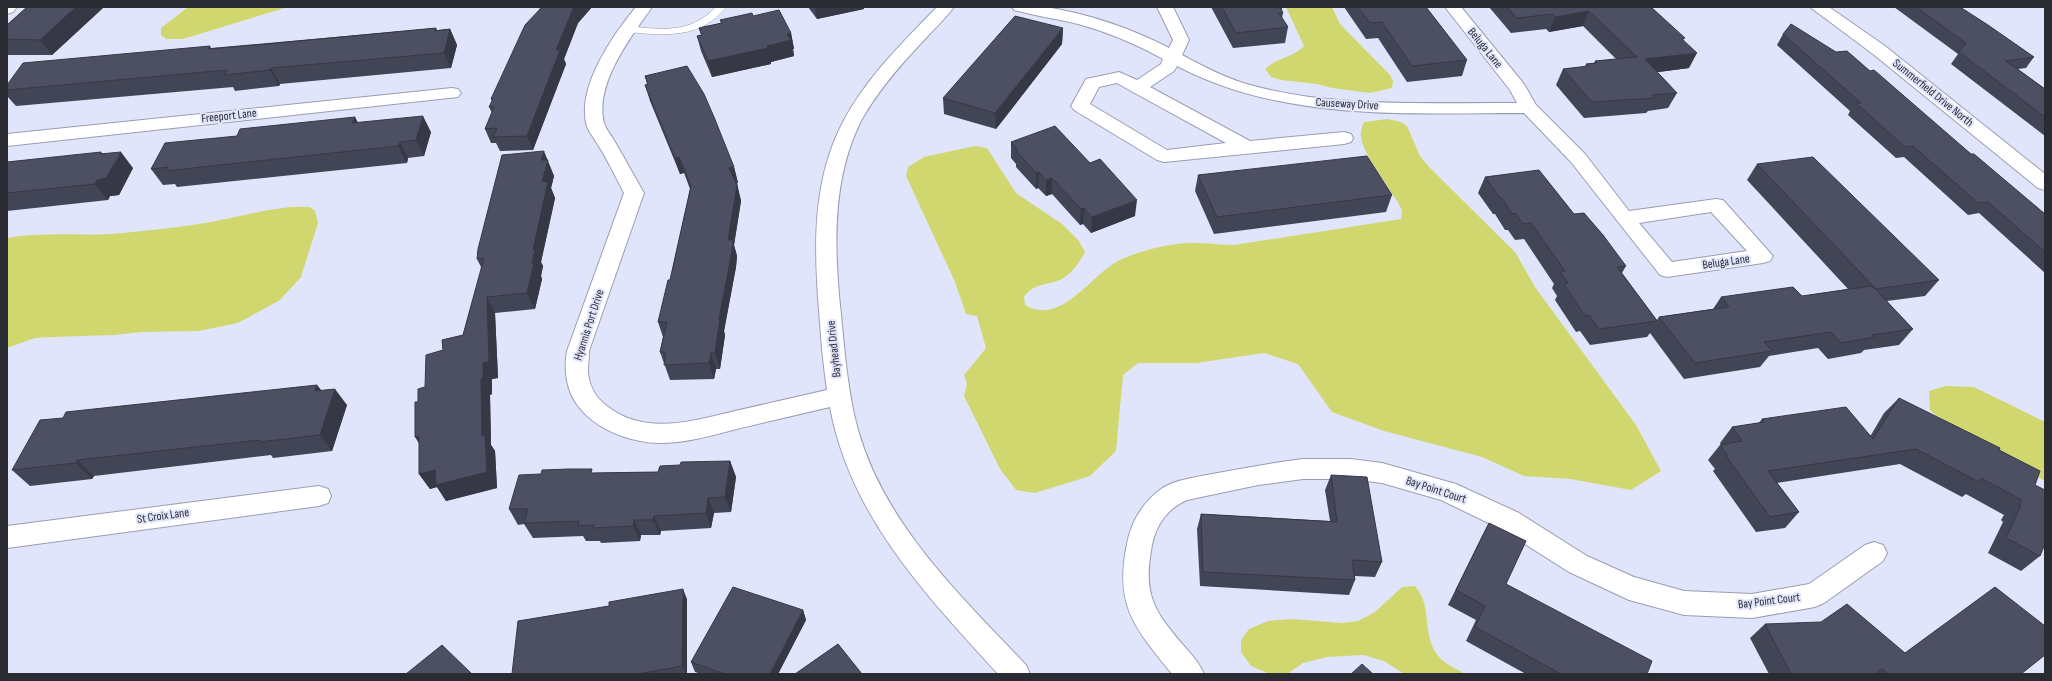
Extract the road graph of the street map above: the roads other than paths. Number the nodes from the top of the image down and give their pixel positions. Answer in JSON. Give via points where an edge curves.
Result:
{"nodes":[{"id":1,"x":644,"y":7,"type":"edge"},
{"id":2,"x":720,"y":7,"type":"edge"},
{"id":3,"x":946,"y":7,"type":"edge"},
{"id":4,"x":1020,"y":7,"type":"edge"},
{"id":5,"x":1165,"y":7,"type":"edge"},
{"id":6,"x":1453,"y":7,"type":"edge"},
{"id":7,"x":1818,"y":7,"type":"edge"},
{"id":8,"x":626,"y":29,"type":"junction"},
{"id":9,"x":1173,"y":58,"type":"junction"},
{"id":10,"x":1136,"y":87,"type":"junction"},
{"id":11,"x":452,"y":93,"type":"dead end"},
{"id":12,"x":1529,"y":108,"type":"junction"},
{"id":13,"x":1344,"y":138,"type":"dead end"},
{"id":14,"x":7,"y":140,"type":"edge"},
{"id":15,"x":1248,"y":147,"type":"junction"},
{"id":16,"x":2045,"y":184,"type":"edge"},
{"id":17,"x":1624,"y":218,"type":"junction"},
{"id":18,"x":840,"y":396,"type":"junction"},
{"id":19,"x":319,"y":496,"type":"dead end"},
{"id":20,"x":7,"y":537,"type":"edge"},
{"id":21,"x":1874,"y":552,"type":"dead end"},
{"id":22,"x":1016,"y":674,"type":"edge"},
{"id":23,"x":1190,"y":674,"type":"edge"}],
"edges":[{"from":1,"to":8,"type":"street","name":"Hyannis Port Drive"},
{"from":2,"to":8,"type":"lane","via":[[703,25],[686,31]]},
{"from":3,"to":18,"type":"street","name":"Bayhead Drive","via":[[871,90],[852,122],[835,165],[826,204],[824,241]]},
{"from":4,"to":9,"type":"street","name":"Causeway Drive","via":[[1103,26],[1143,42]]},
{"from":5,"to":9,"type":"street","via":[[1181,40]]},
{"from":6,"to":12,"type":"street","name":"Beluga Lane","via":[[1518,88]]},
{"from":7,"to":16,"type":"street","name":"Summerfield Drive North","via":[[1879,50]]},
{"from":8,"to":18,"type":"street","name":"Hyannis Port Drive","via":[[602,77],[595,124],[634,193],[578,351],[575,374],[586,402],[593,410],[625,428],[652,433],[682,433]]},
{"from":9,"to":10,"type":"street","via":[[1168,67]]},
{"from":9,"to":12,"type":"street","name":"Causeway Drive","via":[[1237,86],[1302,101],[1349,106]]},
{"from":10,"to":15,"type":"street"},
{"from":10,"to":15,"type":"street","via":[[1119,77],[1092,83],[1080,106],[1164,156]]},
{"from":11,"to":14,"type":"street","name":"Freeport Lane"},
{"from":12,"to":17,"type":"street","name":"Beluga Lane","via":[[1578,158]]},
{"from":13,"to":15,"type":"street"},
{"from":17,"to":17,"type":"street","name":"Beluga Lane","via":[[1716,205],[1763,256],[1667,270]]},
{"from":18,"to":22,"type":"street","name":"Bayhead Drive","via":[[855,453],[897,534],[921,569]]},
{"from":19,"to":20,"type":"street","name":"St Croix Lane"},
{"from":21,"to":23,"type":"street","name":"Bay Point Court","via":[[1815,595],[1752,606],[1684,603],[1630,588],[1578,564],[1510,521],[1447,491],[1382,473],[1351,469],[1304,469],[1258,474],[1184,490],[1170,496],[1149,517],[1142,531],[1135,567],[1136,591],[1141,608],[1154,631]]}]}
